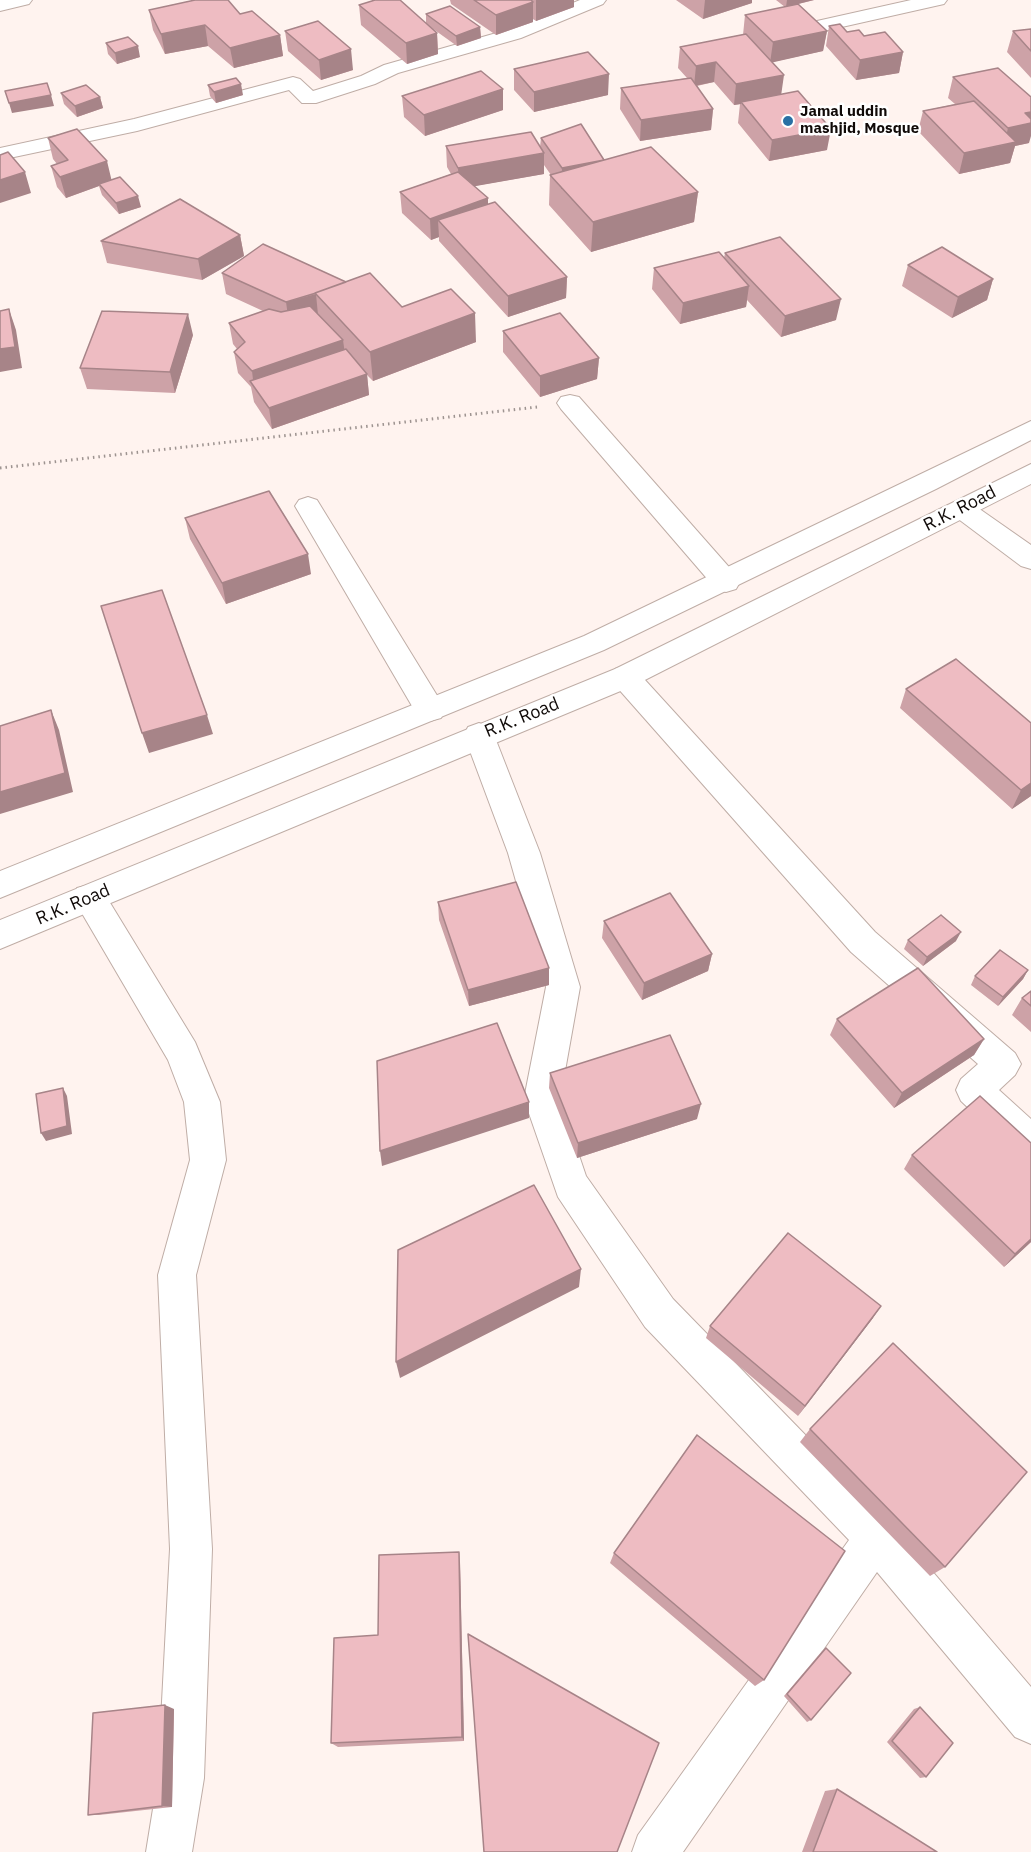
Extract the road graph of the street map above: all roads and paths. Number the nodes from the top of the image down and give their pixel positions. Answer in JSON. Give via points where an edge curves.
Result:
{"nodes":[{"id":1,"x":22,"y":0,"type":"edge"},
{"id":2,"x":596,"y":0,"type":"edge"},
{"id":3,"x":938,"y":0,"type":"edge"},
{"id":4,"x":0,"y":5,"type":"edge"},
{"id":5,"x":824,"y":25,"type":"edge"},
{"id":6,"x":0,"y":154,"type":"edge"},
{"id":7,"x":570,"y":403,"type":"joint"},
{"id":8,"x":1031,"y":429,"type":"edge"},
{"id":9,"x":0,"y":468,"type":"edge"},
{"id":10,"x":1031,"y":473,"type":"edge"},
{"id":11,"x":308,"y":506,"type":"dead end"},
{"id":12,"x":962,"y":509,"type":"junction"},
{"id":13,"x":1031,"y":559,"type":"edge"},
{"id":14,"x":726,"y":582,"type":"junction"},
{"id":15,"x":625,"y":676,"type":"junction"},
{"id":16,"x":430,"y":710,"type":"junction"},
{"id":17,"x":478,"y":735,"type":"junction"},
{"id":18,"x":0,"y":885,"type":"edge"},
{"id":19,"x":89,"y":898,"type":"junction"},
{"id":20,"x":0,"y":935,"type":"edge"},
{"id":21,"x":1031,"y":1143,"type":"edge"},
{"id":22,"x":876,"y":1538,"type":"junction"},
{"id":23,"x":1031,"y":1721,"type":"edge"},
{"id":24,"x":169,"y":1852,"type":"edge"},
{"id":25,"x":655,"y":1852,"type":"edge"}],
"edges":[{"from":1,"to":4,"type":"main road"},
{"from":2,"to":6,"type":"main road","via":[[514,34],[391,69],[309,99],[293,83],[137,125]]},
{"from":3,"to":5,"type":"main road"},
{"from":7,"to":9,"type":"path"},
{"from":7,"to":14,"type":"main road"},
{"from":8,"to":14,"type":"main road"},
{"from":10,"to":12,"type":"main road","name":"R.K. Road"},
{"from":11,"to":16,"type":"main road"},
{"from":12,"to":13,"type":"main road"},
{"from":12,"to":15,"type":"main road","name":"R.K. Road"},
{"from":14,"to":16,"type":"main road","via":[[594,643]]},
{"from":15,"to":17,"type":"main road","name":"R.K. Road"},
{"from":15,"to":21,"type":"main road","via":[[863,942],[1003,1064],[974,1090]]},
{"from":16,"to":18,"type":"main road"},
{"from":17,"to":19,"type":"main road","name":"R.K. Road"},
{"from":17,"to":22,"type":"main road","via":[[524,853],[563,987],[542,1099],[571,1185],[659,1312]]},
{"from":19,"to":20,"type":"main road","name":"R.K. Road"},
{"from":19,"to":24,"type":"main road","via":[[183,1053],[202,1102],[208,1160],[177,1275],[191,1549],[181,1778]]},
{"from":22,"to":23,"type":"main road"},
{"from":22,"to":25,"type":"main road"}]}
